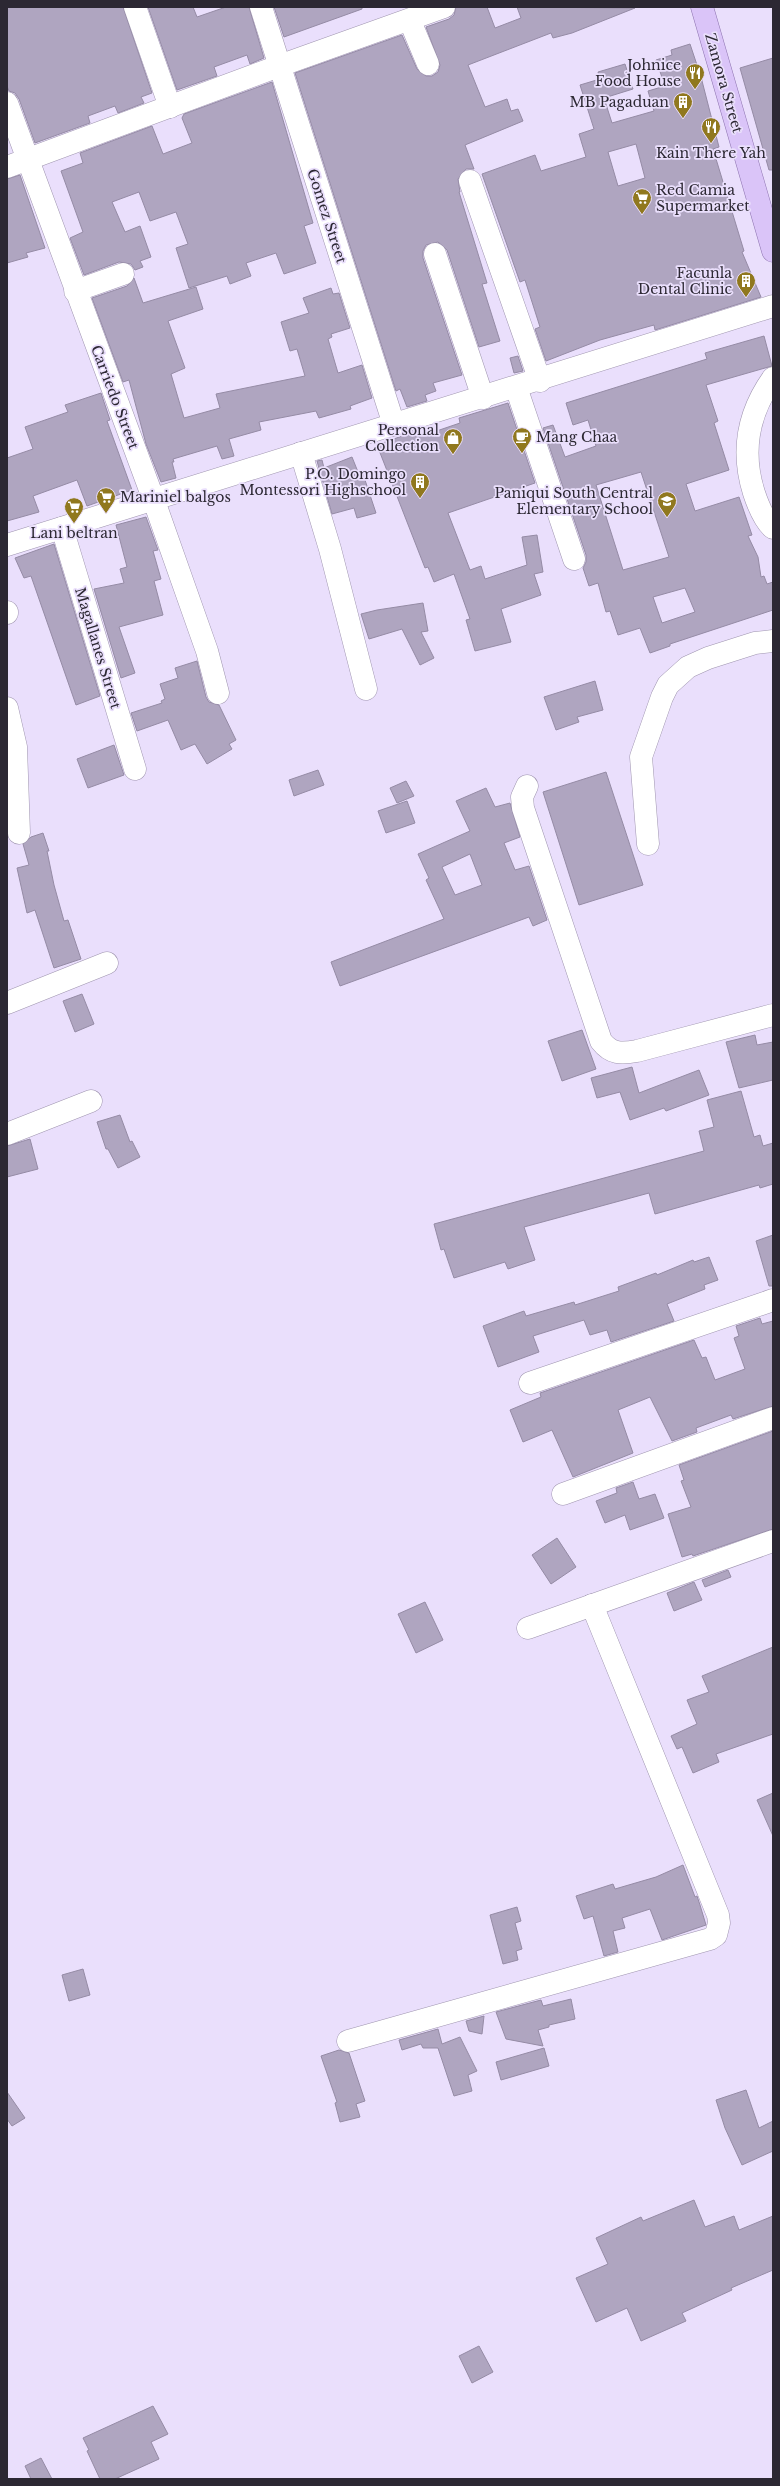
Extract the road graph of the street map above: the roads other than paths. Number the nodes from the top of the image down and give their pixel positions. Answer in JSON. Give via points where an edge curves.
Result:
{"nodes":[{"id":1,"x":135,"y":7,"type":"edge"},
{"id":2,"x":260,"y":7,"type":"edge"},
{"id":3,"x":444,"y":7,"type":"edge"},
{"id":4,"x":702,"y":7,"type":"edge"},
{"id":5,"x":410,"y":21,"type":"junction"},
{"id":6,"x":428,"y":64,"type":"dead end"},
{"id":7,"x":279,"y":66,"type":"junction"},
{"id":8,"x":7,"y":103,"type":"edge"},
{"id":9,"x":170,"y":106,"type":"junction"},
{"id":10,"x":17,"y":164,"type":"edge"},
{"id":11,"x":470,"y":181,"type":"dead end"},
{"id":12,"x":773,"y":251,"type":"edge"},
{"id":13,"x":435,"y":254,"type":"dead end"},
{"id":14,"x":123,"y":274,"type":"dead end"},
{"id":15,"x":75,"y":291,"type":"junction"},
{"id":16,"x":773,"y":306,"type":"edge"},
{"id":17,"x":773,"y":378,"type":"edge"},
{"id":18,"x":540,"y":380,"type":"junction"},
{"id":19,"x":516,"y":387,"type":"junction"},
{"id":20,"x":483,"y":398,"type":"junction"},
{"id":21,"x":394,"y":426,"type":"junction"},
{"id":22,"x":301,"y":453,"type":"junction"},
{"id":23,"x":153,"y":498,"type":"junction"},
{"id":24,"x":62,"y":528,"type":"junction"},
{"id":25,"x":773,"y":528,"type":"edge"},
{"id":26,"x":7,"y":545,"type":"edge"},
{"id":27,"x":574,"y":560,"type":"dead end"},
{"id":28,"x":773,"y":641,"type":"edge"},
{"id":29,"x":366,"y":688,"type":"dead end"},
{"id":30,"x":218,"y":693,"type":"dead end"},
{"id":31,"x":7,"y":708,"type":"edge"},
{"id":32,"x":135,"y":769,"type":"dead end"},
{"id":33,"x":527,"y":786,"type":"dead end"},
{"id":34,"x":20,"y":833,"type":"dead end"},
{"id":35,"x":648,"y":844,"type":"dead end"},
{"id":36,"x":107,"y":963,"type":"dead end"},
{"id":37,"x":7,"y":1003,"type":"edge"},
{"id":38,"x":773,"y":1015,"type":"edge"},
{"id":39,"x":91,"y":1101,"type":"dead end"},
{"id":40,"x":7,"y":1134,"type":"edge"},
{"id":41,"x":773,"y":1300,"type":"edge"},
{"id":42,"x":530,"y":1383,"type":"dead end"},
{"id":43,"x":773,"y":1418,"type":"edge"},
{"id":44,"x":563,"y":1494,"type":"dead end"},
{"id":45,"x":773,"y":1541,"type":"edge"},
{"id":46,"x":592,"y":1605,"type":"junction"},
{"id":47,"x":528,"y":1628,"type":"dead end"},
{"id":48,"x":348,"y":2040,"type":"dead end"}],
"edges":[{"from":1,"to":9,"type":"street"},
{"from":2,"to":7,"type":"street","name":"Gomez Street"},
{"from":3,"to":5,"type":"street"},
{"from":4,"to":12,"type":"main road","name":"Zamora Street"},
{"from":5,"to":6,"type":"street"},
{"from":5,"to":7,"type":"street"},
{"from":7,"to":9,"type":"street"},
{"from":7,"to":21,"type":"street","name":"Gomez Street"},
{"from":8,"to":10,"type":"street","name":"Carriedo Street"},
{"from":9,"to":10,"type":"street"},
{"from":10,"to":15,"type":"street","name":"Carriedo Street"},
{"from":11,"to":18,"type":"street"},
{"from":13,"to":20,"type":"street"},
{"from":14,"to":15,"type":"street"},
{"from":15,"to":23,"type":"street","name":"Carriedo Street"},
{"from":16,"to":18,"type":"street"},
{"from":17,"to":25,"type":"street","via":[[762,394],[752,417],[746,447],[748,475],[758,506]]},
{"from":18,"to":19,"type":"street"},
{"from":19,"to":20,"type":"street"},
{"from":19,"to":27,"type":"street"},
{"from":20,"to":21,"type":"street"},
{"from":21,"to":22,"type":"street"},
{"from":22,"to":23,"type":"street"},
{"from":22,"to":29,"type":"street","via":[[330,549]]},
{"from":23,"to":24,"type":"street"},
{"from":23,"to":30,"type":"street","name":"Carriedo Street","via":[[207,651]]},
{"from":24,"to":26,"type":"street"},
{"from":24,"to":32,"type":"street","name":"Magallanes Street"},
{"from":28,"to":35,"type":"street","via":[[755,643],[708,658],[688,667],[668,685],[641,757]]},
{"from":31,"to":34,"type":"street","via":[[16,747]]},
{"from":33,"to":38,"type":"street","via":[[522,797],[523,808],[601,1041],[608,1050],[621,1054],[637,1051]]},
{"from":36,"to":37,"type":"street"},
{"from":39,"to":40,"type":"street"},
{"from":41,"to":42,"type":"street"},
{"from":43,"to":44,"type":"street"},
{"from":45,"to":46,"type":"street"},
{"from":46,"to":47,"type":"street"},
{"from":46,"to":48,"type":"street","via":[[718,1915],[716,1935],[710,1939]]}]}
